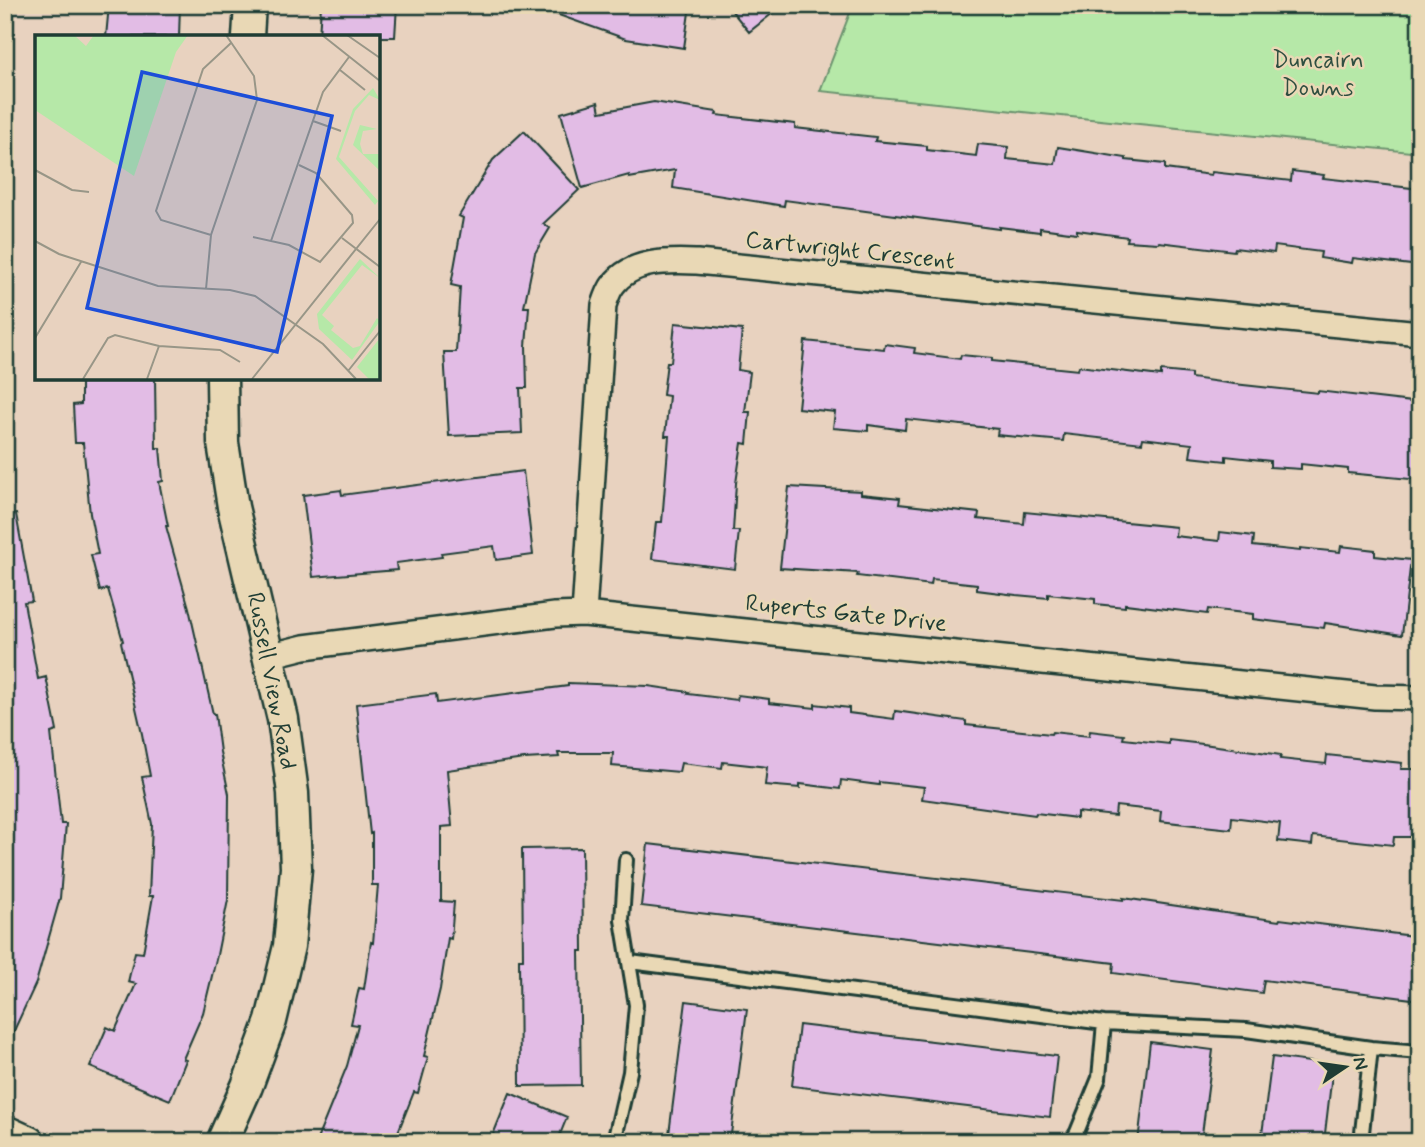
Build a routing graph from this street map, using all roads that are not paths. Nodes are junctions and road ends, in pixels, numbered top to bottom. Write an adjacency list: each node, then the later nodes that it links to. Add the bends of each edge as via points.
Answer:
1 (250, 5): 2 (street)
2 (248, 35)
3 (1420, 333): 5 (street, Cartwright Crescent, via 697,262 650,263 627,271 612,285 604,305)
4 (222, 380): 6 (street, Russell View Road, via 223,443 233,507)
5 (584, 614): 6 (street, Ruperts Gate Drive, via 304,647); 7 (street, Ruperts Gate Drive)
6 (268, 656): 15 (street, Russell View Road, via 293,793 296,868 289,946 271,1021)
7 (1420, 698)
8 (626, 860): 9 (lane, via 622,920)
9 (630, 962): 10 (lane); 16 (lane, via 636,1005 630,1072)
10 (1104, 1023): 11 (lane, via 1246,1030); 17 (lane, via 1099,1078)
11 (1371, 1048): 12 (lane); 18 (lane)
12 (1420, 1052)
13 (5, 1131): 14 (street)
14 (29, 1142)
15 (222, 1142)
16 (614, 1142)
17 (1071, 1142)
18 (1361, 1142)

